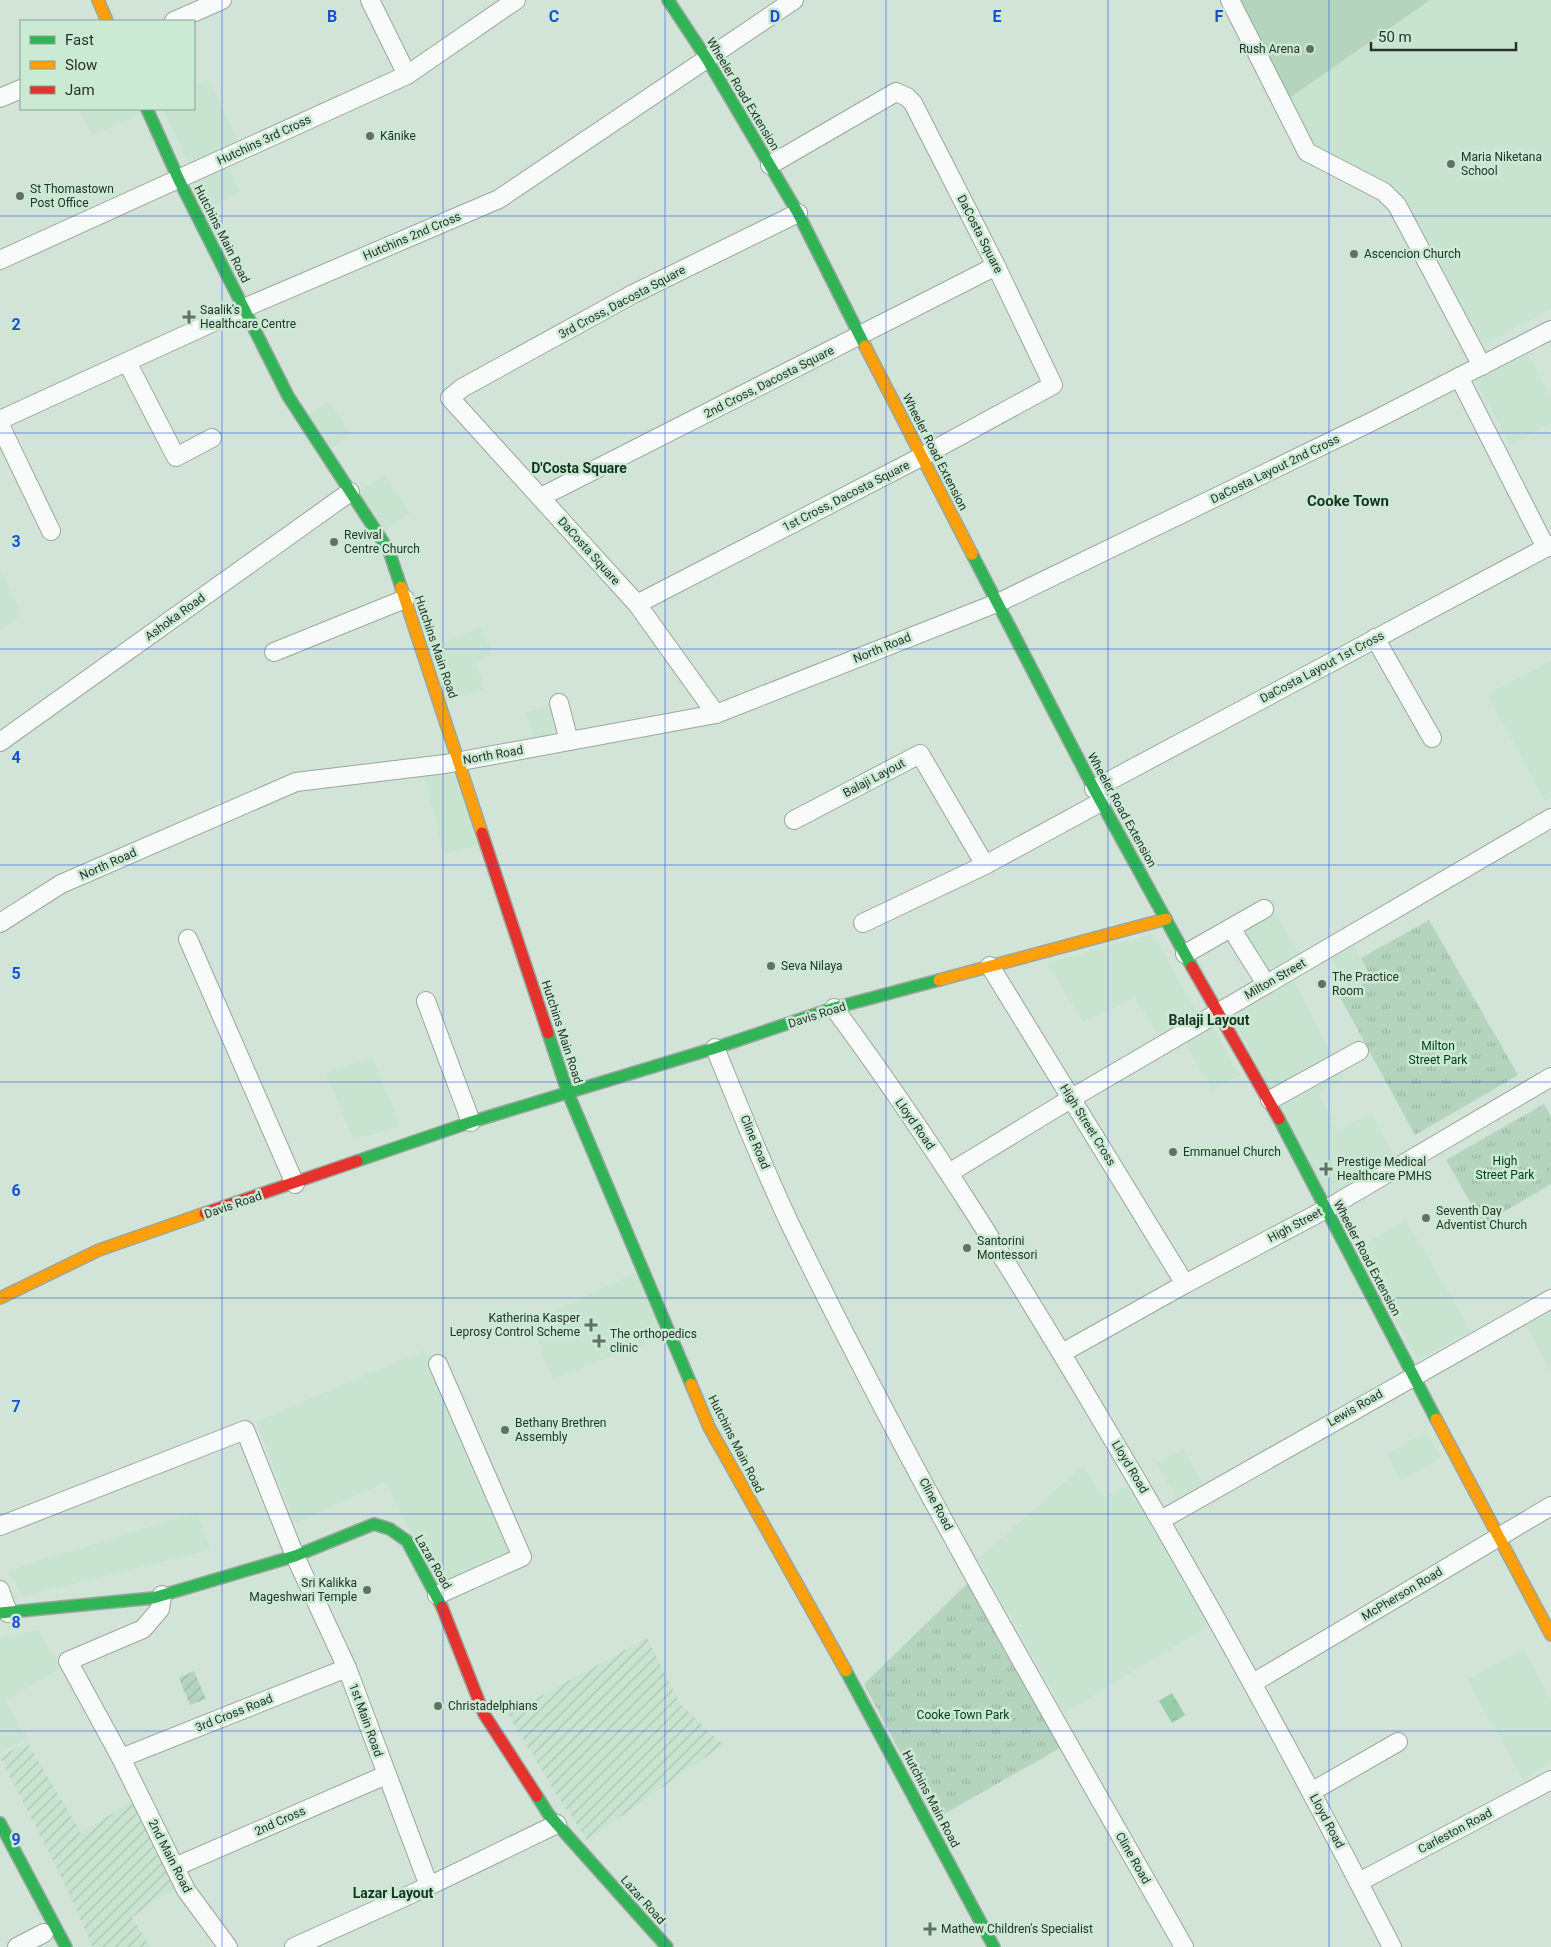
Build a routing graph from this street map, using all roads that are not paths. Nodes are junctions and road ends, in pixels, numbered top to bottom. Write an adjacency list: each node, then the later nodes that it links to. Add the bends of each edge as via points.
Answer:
1 (98, 0): 8 (street)
2 (222, 0): 9 (street)
3 (370, 0): 11 (street)
4 (516, 0): 11 (street, Hutchins 3rd Cross)
5 (668, 0): 10 (street, Wheeler Road Extension)
6 (794, 0): 10 (street, Hutchins 2nd Cross)
7 (1230, 0): 24 (street, via 1307,152 1384,192 1397,205)
8 (107, 20)
9 (176, 20)
10 (706, 59): 15 (street, Wheeler Road Extension); 20 (street, Hutchins 2nd Cross, via 499,199)
11 (407, 74): 16 (street, Hutchins 3rd Cross)
12 (20, 89): 13 (street)
13 (0, 98)
14 (147, 110): 16 (street, Hutchins Main Road)
15 (770, 165): 17 (street, Wheeler Road Extension); 19 (street, DaCosta Square, via 896,92 913,103)
16 (179, 180): 18 (street, Hutchins 3rd Cross); 20 (street, Hutchins Main Road)
17 (798, 213): 22 (street, Wheeler Road Extension); 27 (street, 3rd Cross, Dacosta Square, via 633,294 462,388)
18 (0, 260)
19 (996, 266): 22 (street, 2nd Cross, Dacosta Square); 26 (street, DaCosta Square)
20 (244, 308): 23 (street, Hutchins 2nd Cross); 32 (street, Hutchins Main Road, via 288,396)
21 (1551, 330): 24 (street, DaCosta Layout 2nd Cross)
22 (862, 335): 31 (street, Wheeler Road Extension); 33 (street, 2nd Cross, Dacosta Square)
23 (127, 362): 28 (street, Hutchins 2nd Cross); 30 (street, via 176,457)
24 (1482, 366): 25 (street, DaCosta Layout 2nd Cross)
25 (1459, 378): 35 (street); 37 (street, DaCosta Layout 2nd Cross)
26 (1053, 385): 31 (street, 1st Cross, Dacosta Square)
27 (450, 398): 33 (street, DaCosta Square)
28 (0, 420)
29 (0, 425): 34 (street)
30 (212, 438)
31 (921, 458): 37 (street, Wheeler Road Extension); 38 (street, 1st Cross, Dacosta Square)
32 (350, 492): 36 (street, Hutchins Main Road, via 389,551); 45 (street, Ashoka Road)
33 (541, 497): 38 (street, DaCosta Square)
34 (51, 531)
35 (1548, 546): 39 (street, DaCosta Layout 1st Cross)
36 (405, 599): 40 (street); 46 (street, Hutchins Main Road)
37 (997, 603): 42 (street, North Road); 47 (street, Wheeler Road Extension)
38 (637, 604): 42 (street, DaCosta Square)
39 (1375, 638): 43 (street); 47 (street, DaCosta Layout 1st Cross)
40 (274, 652)
41 (559, 703): 44 (street)
42 (716, 714): 44 (street, North Road)
43 (1432, 738)
44 (569, 741): 46 (street, North Road)
45 (0, 742)
46 (460, 761): 53 (street, North Road, via 296,782 61,884); 66 (street, Hutchins Main Road)
47 (1097, 796): 50 (street); 52 (street, Wheeler Road Extension)
48 (1551, 818): 59 (street, Milton Street)
49 (794, 820): 50 (street, Balaji Layout, via 920,754)
50 (986, 865): 54 (street)
51 (1264, 909): 55 (street)
52 (1166, 919): 57 (street, Wheeler Road Extension); 58 (street, Davis Road)
53 (0, 923)
54 (863, 923)
55 (1232, 928): 57 (street); 59 (street)
56 (188, 938): 71 (street)
57 (1185, 954): 62 (street, Wheeler Road Extension)
58 (990, 966): 61 (street, Davis Road); 67 (street, High Street Cross)
59 (1266, 984): 62 (street, Milton Street)
60 (426, 1001): 69 (street)
61 (834, 1008): 63 (street, Davis Road); 70 (street, Lloyd Road)
62 (1217, 1014): 67 (street, Milton Street); 68 (street, Wheeler Road Extension)
63 (715, 1048): 66 (street, Davis Road); 108 (street, Cline Road, via 789,1220 878,1395 984,1595)
64 (1359, 1051): 68 (street)
65 (1551, 1078): 72 (street, High Street)
66 (568, 1093): 69 (street, Davis Road); 107 (street, Hutchins Main Road, via 709,1426 865,1705)
67 (1072, 1098): 70 (street, Milton Street); 73 (street, High Street Cross)
68 (1270, 1100): 72 (street, Wheeler Road Extension)
69 (471, 1122): 71 (street, Davis Road)
70 (950, 1173): 76 (street, Lloyd Road)
71 (295, 1184): 74 (street, Davis Road, via 99,1250)
72 (1325, 1209): 73 (street, High Street); 78 (street, Wheeler Road Extension)
73 (1185, 1284): 76 (street, High Street)
74 (0, 1298)
75 (1551, 1299): 78 (street, Lewis Road)
76 (1062, 1353): 80 (street, Lloyd Road)
77 (438, 1364): 86 (street, via 522,1557)
78 (1413, 1376): 80 (street, Lewis Road); 82 (street, Wheeler Road Extension)
79 (1551, 1506): 82 (street, McPherson Road)
80 (1161, 1520): 90 (street, Lloyd Road)
81 (0, 1526): 83 (street, 1st Main Road, via 245,1430)
82 (1498, 1536): 88 (street, Wheeler Road Extension); 90 (street, McPherson Road)
83 (295, 1556): 85 (street, Lazar Road); 86 (street, Lazar Road, via 374,1524 390,1529 408,1541); 89 (street, 1st Main Road)
84 (0, 1590): 87 (street)
85 (162, 1595): 87 (street, Lazar Road); 92 (street, 2nd Main Road, via 160,1609 143,1629 68,1661)
86 (437, 1595): 97 (street, Lazar Road, via 484,1714)
87 (4, 1613)
88 (1551, 1635)
89 (347, 1668): 92 (street, 3rd Cross Road); 93 (street, 1st Main Road)
90 (1253, 1683): 95 (street, Lloyd Road)
91 (1398, 1742): 95 (street)
92 (121, 1758): 98 (street, 2nd Main Road)
93 (386, 1774): 98 (street, 2nd Cross); 100 (street, 1st Main Road)
94 (1551, 1780): 99 (street, Carleston Road)
95 (1311, 1792): 99 (street, Lloyd Road)
96 (0, 1823): 103 (street)
97 (557, 1824): 100 (street); 106 (street, Lazar Road)
98 (175, 1867): 104 (street, 2nd Main Road, via 186,1890)
99 (1359, 1882): 109 (street, Lloyd Road)
100 (429, 1886): 105 (street)
101 (44, 1933): 102 (street)
102 (17, 1947)
103 (66, 1947)
104 (228, 1947)
105 (294, 1947)
106 (667, 1947)
107 (994, 1947)
108 (1184, 1947)
109 (1392, 1947)

